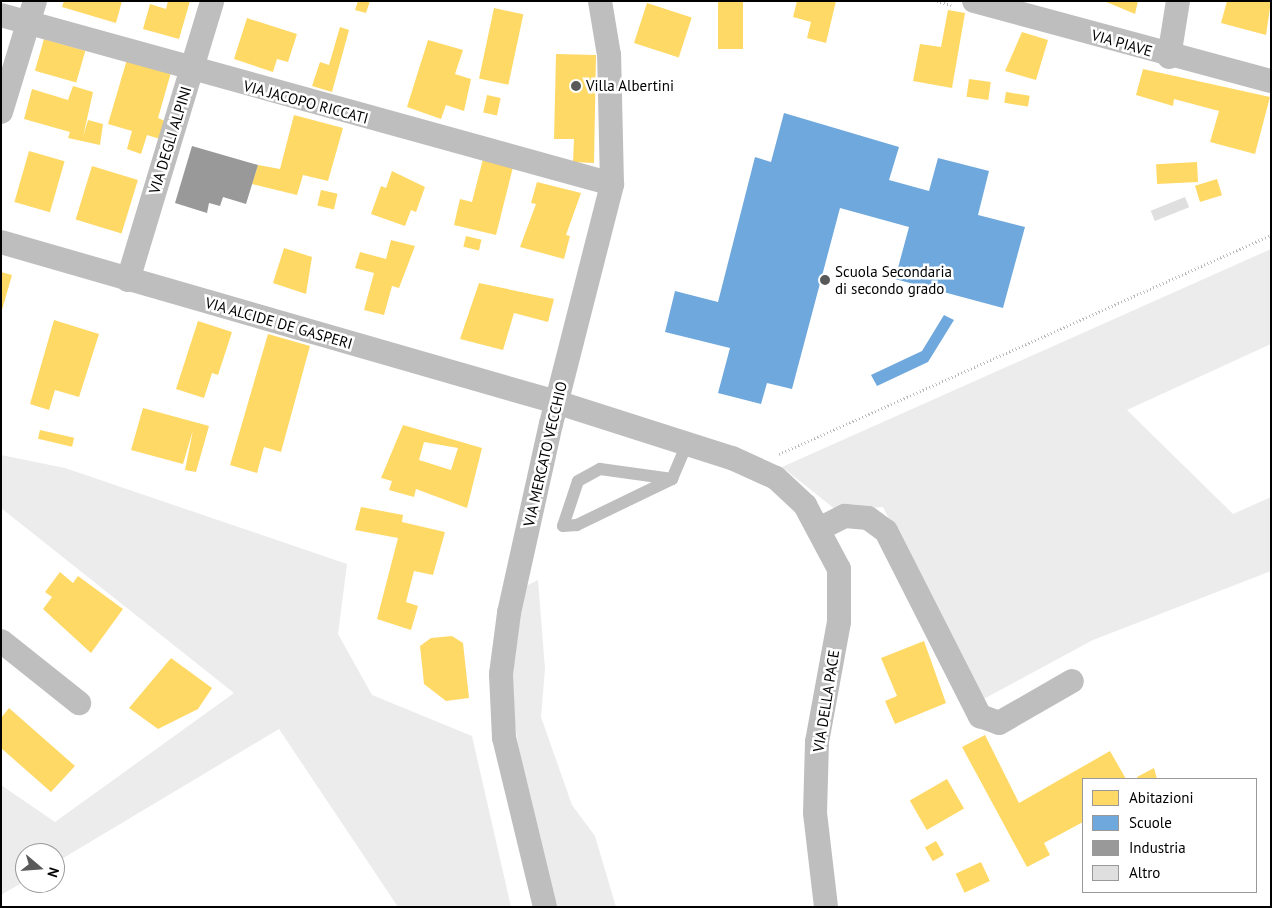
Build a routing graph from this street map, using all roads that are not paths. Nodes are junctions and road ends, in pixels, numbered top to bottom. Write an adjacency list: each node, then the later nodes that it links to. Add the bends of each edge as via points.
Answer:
1 (212, 1): 8 (street, VIA DEGLI ALPINI)
2 (600, 1): 11 (street, VIA MERCATO VECCHIO, via 610,55)
3 (974, 1): 7 (street, VIA PIAVE)
4 (1178, 1): 7 (street)
5 (32, 12): 6 (street, VIA JACOPO RICCATI); 8 (street, VIA JACOPO RICCATI); 10 (street)
6 (1, 15)
7 (1169, 57): 9 (street, VIA PIAVE)
8 (191, 71): 11 (street, VIA JACOPO RICCATI); 13 (street, VIA DEGLI ALPINI)
9 (1271, 81)
10 (1, 112)
11 (612, 184): 14 (street, VIA MERCATO VECCHIO)
12 (1, 242): 13 (street, VIA ALCIDE DE GASPERI)
13 (128, 280): 14 (street, VIA ALCIDE DE GASPERI)
14 (556, 402): 15 (street, VIA DELLA PACE); 21 (street, VIA MERCATO VECCHIO, via 509,613 501,674 504,738)
15 (687, 443): 16 (lane); 17 (street, VIA DELLA PACE, via 754,466 776,478 805,505)
16 (672, 478): 16 (lane, via 600,469 578,481 563,526 578,525)
17 (821, 528): 19 (street, via 845,516 868,518 886,531 980,716 999,723); 22 (street, VIA DELLA PACE, via 839,569 839,622 817,742 815,813)
18 (1, 641): 20 (street)
19 (1072, 681)
20 (79, 703)
21 (546, 907)
22 (826, 907)

